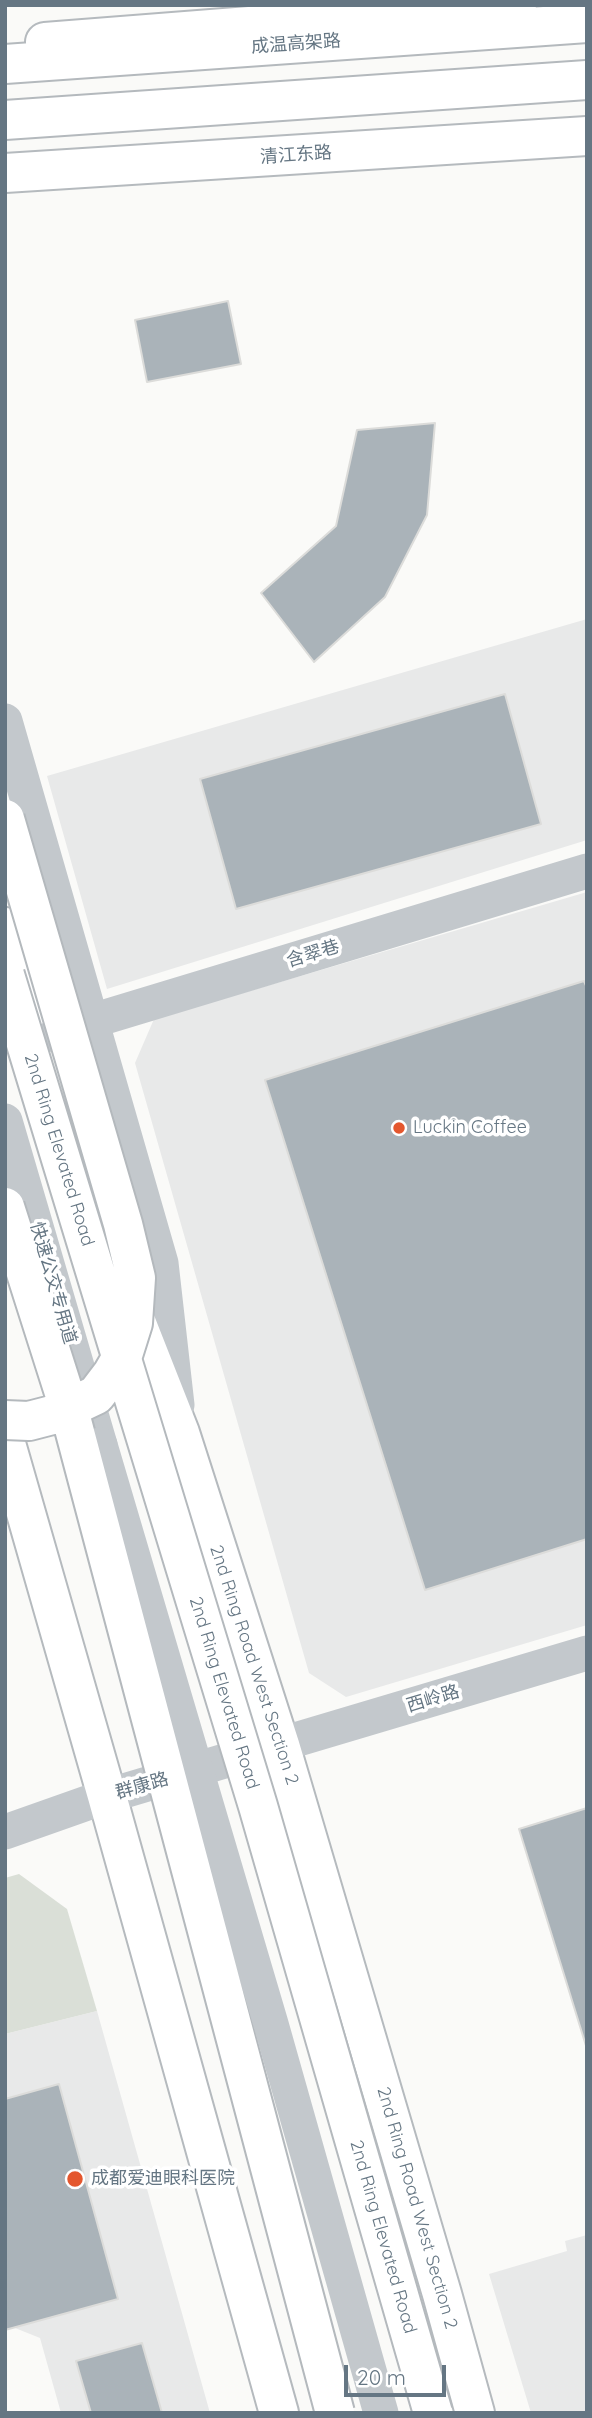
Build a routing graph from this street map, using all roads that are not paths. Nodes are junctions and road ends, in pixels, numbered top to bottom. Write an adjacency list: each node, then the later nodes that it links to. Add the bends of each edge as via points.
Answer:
1 (517, 5): 3 (main road)
2 (587, 23): 4 (main road, 成温高架路)
3 (5, 46)
4 (5, 64)
5 (587, 80): 6 (main road)
6 (5, 120)
7 (587, 136): 8 (main road, 清江东路)
8 (5, 173)
9 (5, 722): 14 (street)
10 (5, 820): 18 (main road, bridge, via 136,1278 133,1324 123,1355 96,1395 29,1421)
11 (587, 871): 14 (street, 含翠巷)
12 (5, 927): 15 (main road, 2nd Ring Road West Section 2)
13 (5, 975): 28 (main road, 2nd Ring Elevated Road, bridge, via 258,1806)
14 (92, 1021): 15 (street, 含翠巷); 19 (street, via 161,1263)
15 (38, 1037): 19 (main road, 2nd Ring Road West Section 2, via 85,1192)
16 (5, 1121): 27 (street, 快速公交专用道, bridge)
17 (5, 1207): 26 (main road, bridge, via 71,1416)
18 (5, 1420)
19 (180, 1433): 22 (main road, 2nd Ring Road West Section 2)
20 (5, 1440): 23 (main road)
21 (587, 1653): 22 (street, 西岭路)
22 (280, 1745): 23 (street, 群康路); 29 (main road, 2nd Ring Road West Section 2)
23 (107, 1796): 24 (street, 群康路); 25 (main road)
24 (5, 1832)
25 (279, 2413)
26 (334, 2413)
27 (381, 2413)
28 (433, 2413)
29 (475, 2413)

